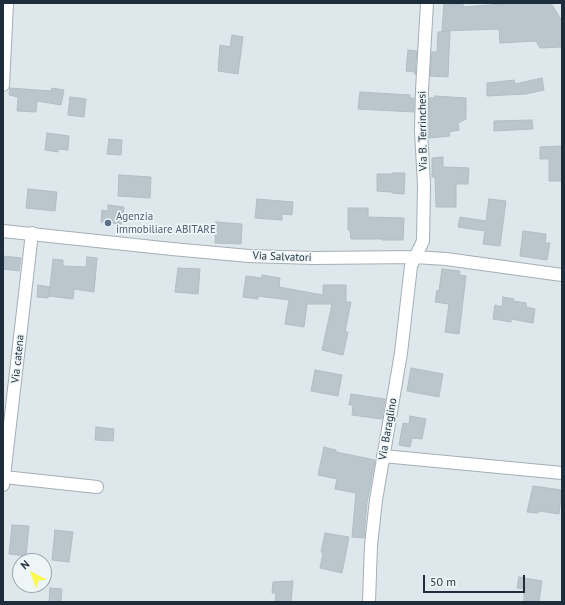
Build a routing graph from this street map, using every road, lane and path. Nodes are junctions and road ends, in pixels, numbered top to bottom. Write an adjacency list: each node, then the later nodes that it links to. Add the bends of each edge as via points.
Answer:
1 (7, 3): 3 (street)
2 (428, 3): 6 (street, Via B. Terrinchesi, via 421,125 423,241)
3 (3, 86)
4 (3, 231): 5 (street, Via Salvatori)
5 (32, 233): 6 (street, Via Salvatori, via 249,256); 10 (street, Via catena)
6 (415, 257): 7 (street, Via Salvatori); 8 (street, Via Baraglino, via 411,266 401,352)
7 (562, 275)
8 (383, 456): 9 (street); 12 (street, Via Baraglino, via 371,545)
9 (562, 473)
10 (4, 481): 11 (street)
11 (97, 487)
12 (369, 602)

